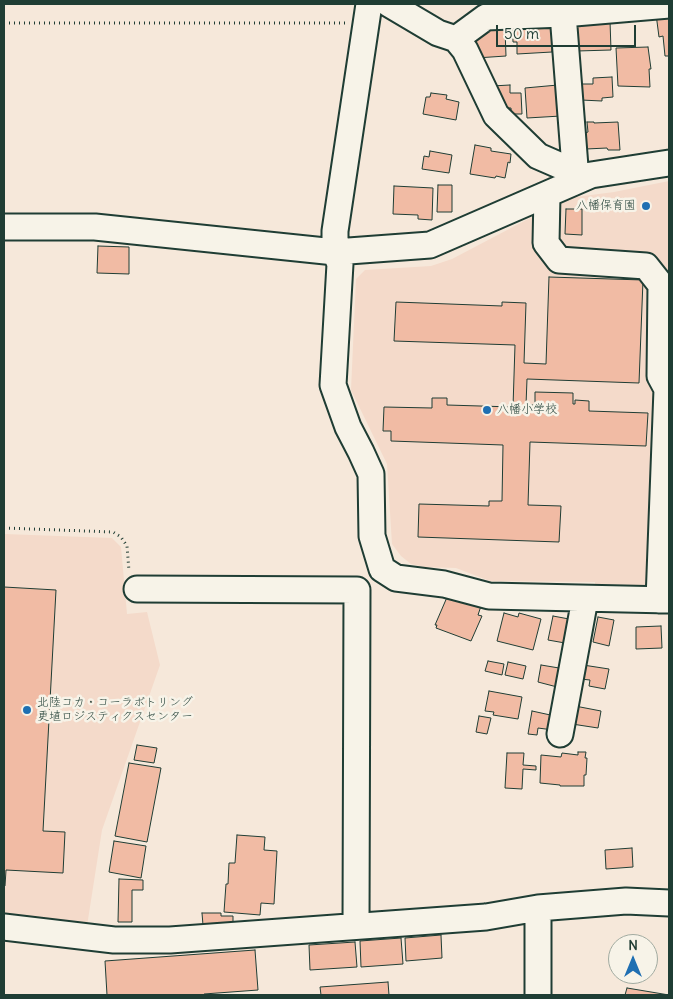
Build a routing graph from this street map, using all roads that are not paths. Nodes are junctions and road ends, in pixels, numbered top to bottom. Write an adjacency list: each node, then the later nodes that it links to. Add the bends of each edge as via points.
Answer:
1 (389, 4): 5 (street, via 438,33)
2 (669, 5): 4 (street)
3 (368, 14): 10 (street, via 335,231)
4 (563, 14): 5 (street, via 486,17); 7 (street)
5 (456, 39): 7 (street, via 465,50 496,115 538,156)
6 (669, 163): 7 (street, via 591,175)
7 (579, 173): 8 (street)
8 (547, 195): 10 (street, via 430,245); 15 (street, via 546,243 559,260 646,266 661,285 660,376 667,389)
9 (4, 227): 10 (street, via 95,227)
10 (335, 252): 11 (street, via 340,264 333,385 348,427 371,474 372,536)
11 (382, 569): 13 (street, via 371,574); 14 (street, via 396,578 444,584 490,596)
12 (137, 589): 13 (street)
13 (357, 590): 19 (street)
14 (585, 599): 15 (street); 16 (street)
15 (664, 600)
16 (560, 734)
17 (669, 903): 18 (street, via 626,901)
18 (538, 908): 19 (street, via 486,918); 21 (street)
19 (356, 926): 20 (street, via 170,940 114,940)
20 (4, 927)
21 (538, 995)

